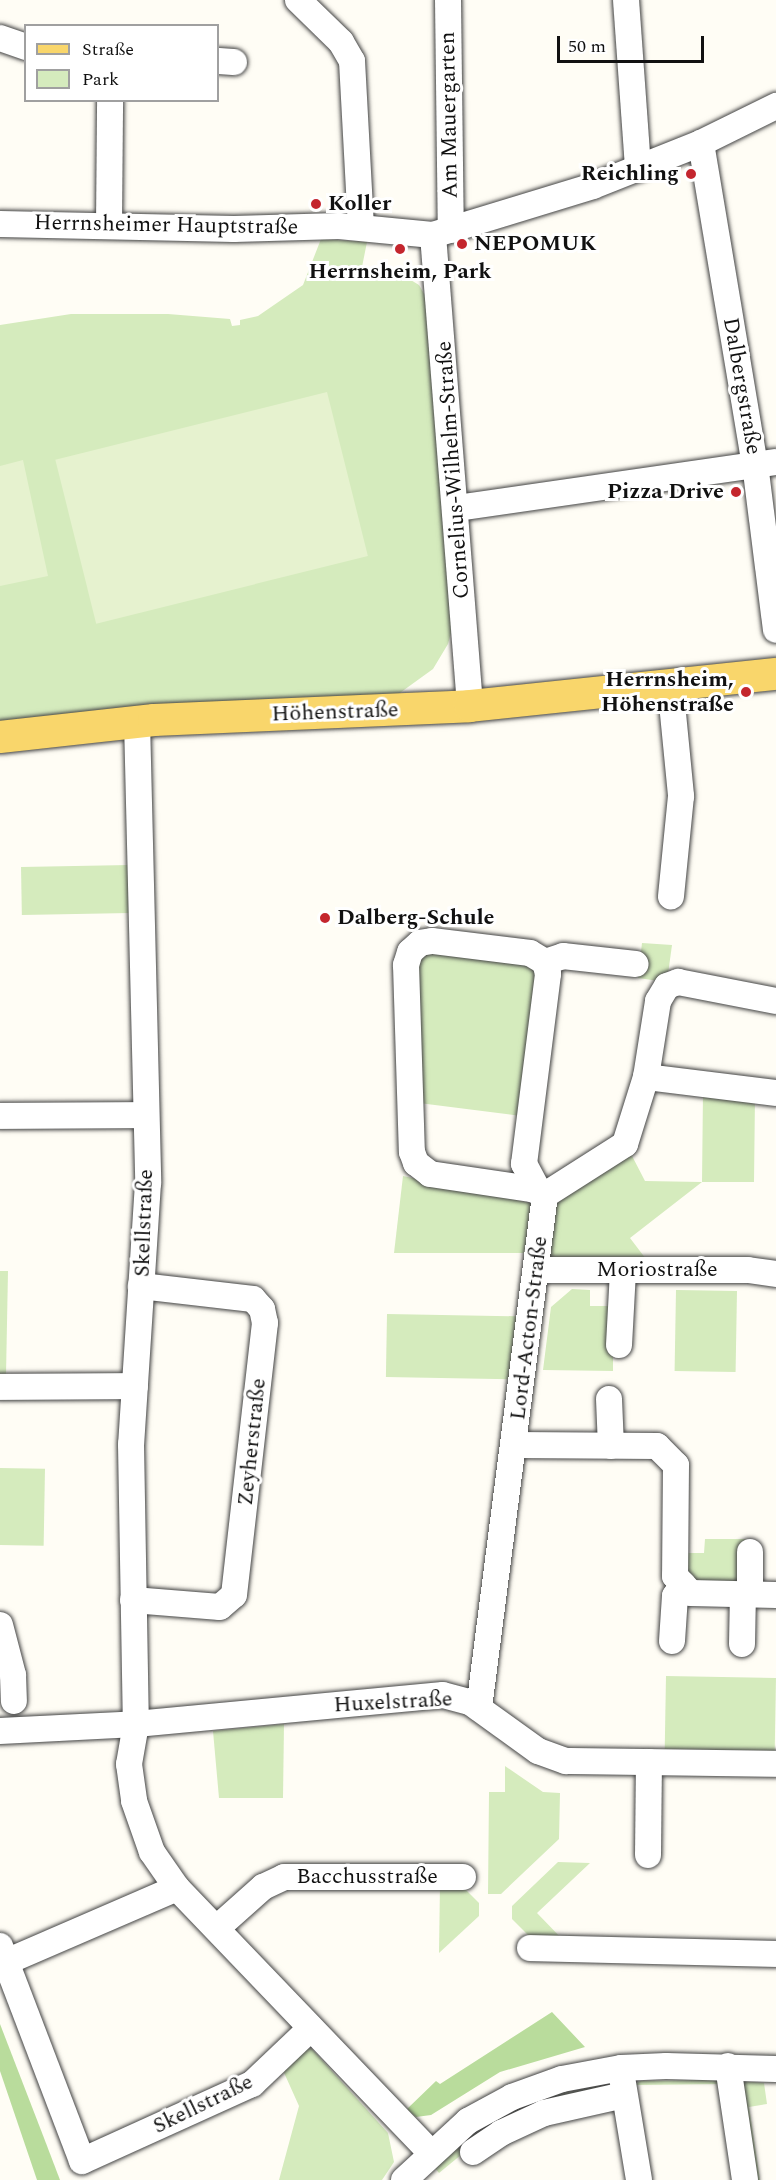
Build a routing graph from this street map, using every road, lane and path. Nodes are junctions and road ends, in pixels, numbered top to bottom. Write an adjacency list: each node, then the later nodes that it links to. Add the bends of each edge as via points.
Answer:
1 (298, 0): 12 (street, via 341,42 352,61)
2 (448, 0): 13 (street, Am Mauergarten)
3 (626, 0): 9 (street)
4 (0, 38): 5 (street)
5 (24, 46)
6 (110, 102): 11 (street)
7 (776, 106): 8 (street, Herrnsheimer Hauptstraße)
8 (701, 143): 9 (street, Herrnsheimer Hauptstraße); 14 (street, Dalbergstraße)
9 (638, 169): 13 (street, Herrnsheimer Hauptstraße, via 550,201)
10 (0, 224): 11 (street, Herrnsheimer Hauptstraße)
11 (109, 225): 12 (street, Herrnsheimer Hauptstraße)
12 (361, 227): 13 (street, Herrnsheimer Hauptstraße)
13 (442, 232): 15 (street, Cornelius-Wilhelm-Straße)
14 (766, 463): 15 (street); 16 (street, Dalbergstraße)
15 (457, 508): 19 (street, Cornelius-Wilhelm-Straße)
16 (776, 630)
17 (776, 674): 18 (main road, Höhenstraße)
18 (670, 682): 19 (main road, Höhenstraße); 22 (street, via 681,796)
19 (470, 706): 20 (main road, Höhenstraße)
20 (137, 722): 21 (main road, Höhenstraße); 28 (street, Skellstraße)
21 (0, 737)
22 (671, 897)
23 (545, 962): 24 (street, via 563,956); 30 (street, via 548,974 524,1164); 30 (street, via 530,953 432,941 415,947 406,965 412,1152 417,1164 430,1174)
24 (636, 964)
25 (776, 1001): 26 (street, via 678,982 667,986 660,994)
26 (646, 1077): 27 (street); 30 (street, via 625,1144)
27 (776, 1093)
28 (145, 1115): 29 (street); 34 (street, Skellstraße, via 148,1183)
29 (0, 1116)
30 (541, 1193): 31 (street, Lord-Acton-Straße)
31 (538, 1270): 32 (street, Moriostraße); 39 (street, Lord-Acton-Straße)
32 (622, 1270): 33 (street, Moriostraße, via 748,1270); 35 (street)
33 (776, 1274)
34 (141, 1286): 36 (street, Skellstraße); 45 (street, Zeyherstraße, via 246,1296 259,1303 265,1323 234,1595 220,1607)
35 (620, 1345)
36 (135, 1386): 37 (street); 45 (street, Skellstraße, via 131,1444)
37 (0, 1387)
38 (609, 1399): 40 (street)
39 (514, 1445): 40 (street); 50 (street, Lord-Acton-Straße)
40 (611, 1446): 42 (street, via 657,1446 676,1465 675,1576)
41 (750, 1552): 43 (street)
42 (683, 1584): 43 (street, via 691,1593); 47 (street, via 675,1596)
43 (746, 1594): 44 (street); 48 (street)
44 (776, 1595)
45 (133, 1600): 51 (street, Skellstraße)
46 (0, 1625): 49 (street, via 13,1675)
47 (672, 1641)
48 (742, 1644)
49 (14, 1701)
50 (479, 1708): 51 (street, Huxelstraße, via 457,1696 443,1695); 53 (street, Huxelstraße, via 550,1757)
51 (136, 1724): 52 (street); 57 (street, Skellstraße, via 129,1764 138,1818 152,1852)
52 (0, 1731)
53 (649, 1762): 54 (street, Huxelstraße); 55 (street)
54 (776, 1764)
55 (648, 1855)
56 (463, 1877): 58 (street, Bacchusstraße, via 284,1877 272,1880)
57 (177, 1888): 58 (street, Skellstraße); 61 (street, Skellstraße)
58 (217, 1928): 62 (street, Skellstraße)
59 (530, 1948): 60 (street)
60 (776, 1953)
61 (3, 1954): 69 (street, Skellstraße)
62 (311, 2028): 67 (street, Skellstraße); 69 (street, Skellstraße, via 252,2084)
63 (728, 2066): 64 (street); 65 (street); 72 (street)
64 (621, 2068): 66 (street); 67 (street, via 562,2079 512,2097 468,2121)
65 (776, 2069)
66 (624, 2095): 68 (street, via 544,2113 501,2133); 71 (street)
67 (430, 2152): 70 (street)
68 (473, 2152)
69 (86, 2170)
70 (404, 2180)
71 (639, 2180)
72 (746, 2180)

